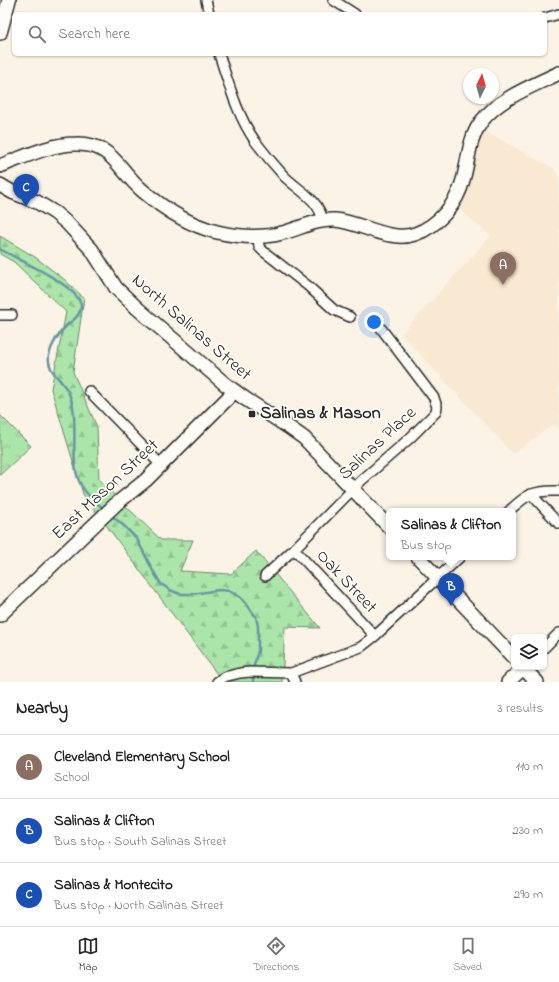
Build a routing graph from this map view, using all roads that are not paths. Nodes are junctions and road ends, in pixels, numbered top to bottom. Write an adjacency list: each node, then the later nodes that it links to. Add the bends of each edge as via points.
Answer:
1 (9, 0): 8 (street)
2 (206, 0): 4 (street)
3 (333, 0): 5 (street)
4 (209, 12)
5 (352, 12)
6 (559, 14): 7 (street)
7 (547, 17)
8 (0, 33)
9 (220, 56): 14 (street, via 238,112 249,131 278,169 316,203)
10 (559, 73): 14 (street, via 509,98 482,121 470,144 464,180 457,198 446,213 425,230 412,236 397,237 350,222)
11 (0, 166): 15 (street, via 66,145 96,146 109,154 132,182 176,215 215,232)
12 (0, 185): 13 (street, North Salinas Street)
13 (6, 192): 21 (street, North Salinas Street, via 37,202 68,224 92,250 116,288)
14 (323, 221): 15 (street)
15 (258, 237): 18 (street, via 259,247 263,251 334,310)
16 (0, 315): 17 (street)
17 (12, 315)
18 (350, 317)
19 (377, 323): 23 (street, Salinas Place, via 434,398 437,407 433,416)
20 (89, 391): 22 (street)
21 (235, 391): 22 (street, East Mason Street); 23 (street, North Salinas Street, via 304,438)
22 (161, 465): 34 (street, East Mason Street, via 116,504)
23 (353, 489): 27 (street, North Salinas Street); 29 (street, Salinas Place)
24 (559, 491): 25 (street)
25 (532, 494): 26 (street); 28 (street)
26 (512, 508)
27 (386, 524)
28 (559, 524)
29 (294, 549): 32 (street, Salinas Place); 36 (street, Oak Street)
30 (421, 560): 33 (street)
31 (457, 560): 33 (street)
32 (265, 576)
33 (437, 578): 36 (street); 38 (street)
34 (0, 615)
35 (559, 634): 37 (street)
36 (375, 636): 41 (street, via 361,647)
37 (547, 645)
38 (511, 655)
39 (520, 670): 44 (street)
40 (526, 670): 45 (street)
41 (291, 673): 42 (street, via 240,673); 43 (street)
42 (217, 682)
43 (295, 682)
44 (508, 682)
45 (537, 682)

